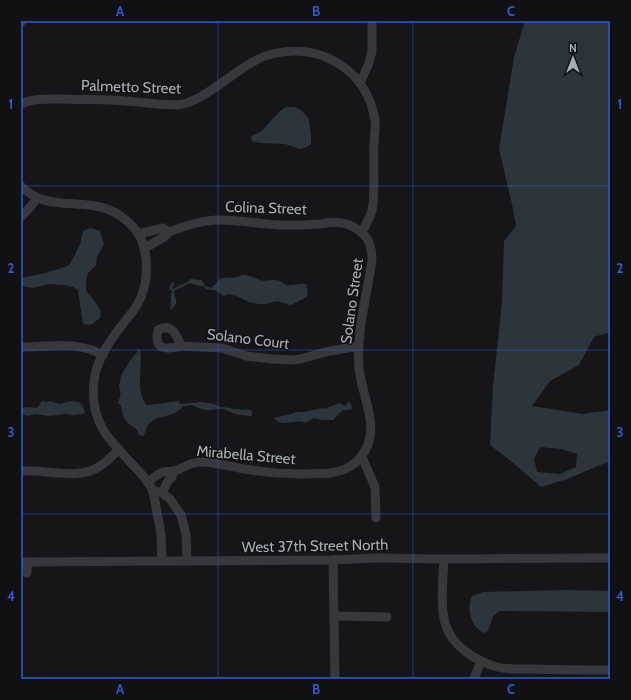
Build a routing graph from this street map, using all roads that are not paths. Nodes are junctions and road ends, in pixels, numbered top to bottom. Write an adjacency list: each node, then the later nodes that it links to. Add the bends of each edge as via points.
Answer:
1 (372, 21): 2 (street, via 372,51)
2 (360, 83): 3 (street, Palmetto Street, via 350,72 331,59 309,52 284,51 260,58 202,96 184,104 50,99); 8 (street, via 375,122 373,200 371,213)
3 (21, 104)
4 (21, 186): 5 (street)
5 (37, 198): 6 (street); 9 (street, via 96,206 115,212)
6 (21, 217)
7 (169, 232): 8 (street, Colina Street, via 191,224 216,220 279,226 337,222 350,225); 9 (street, Colina Street, via 163,228); 10 (street, Colina Street)
8 (362, 233): 12 (street, Solano Street, via 370,244 372,260)
9 (138, 234): 10 (street)
10 (145, 248): 14 (street, via 147,264 141,297)
11 (180, 346): 12 (street, Solano Court, via 222,348 246,356 292,360)
12 (359, 346): 16 (street, Solano Street, via 360,369 371,427 368,446)
13 (21, 347): 14 (street, via 79,346)
14 (103, 355): 15 (street, via 94,382 94,402 98,422)
15 (118, 450): 17 (street, via 99,467 84,473); 19 (street)
16 (362, 457): 18 (street, Mirabella Street, via 353,464 331,473 269,473 202,462 187,464); 22 (street, via 375,488)
17 (21, 471)
18 (173, 471): 19 (street, Mirabella Street, via 163,472); 21 (street)
19 (147, 482): 20 (street)
20 (153, 491): 21 (street); 26 (street, via 160,529)
21 (162, 493): 27 (street, via 181,515 186,534)
22 (376, 518)
23 (610, 558): 24 (street, West 37th Street North)
24 (444, 559): 25 (street, West 37th Street North); 32 (street, via 443,609 446,625 457,644)
25 (333, 560): 27 (street, West 37th Street North); 30 (street)
26 (162, 561): 27 (street, West 37th Street North); 28 (street, West 37th Street North)
27 (187, 561)
28 (24, 562): 29 (street)
29 (27, 573)
30 (334, 616): 31 (street); 35 (street)
31 (387, 617)
32 (482, 661): 34 (street, via 498,667); 36 (street)
33 (610, 670): 34 (street)
34 (589, 674)
35 (335, 679)
36 (474, 679)

